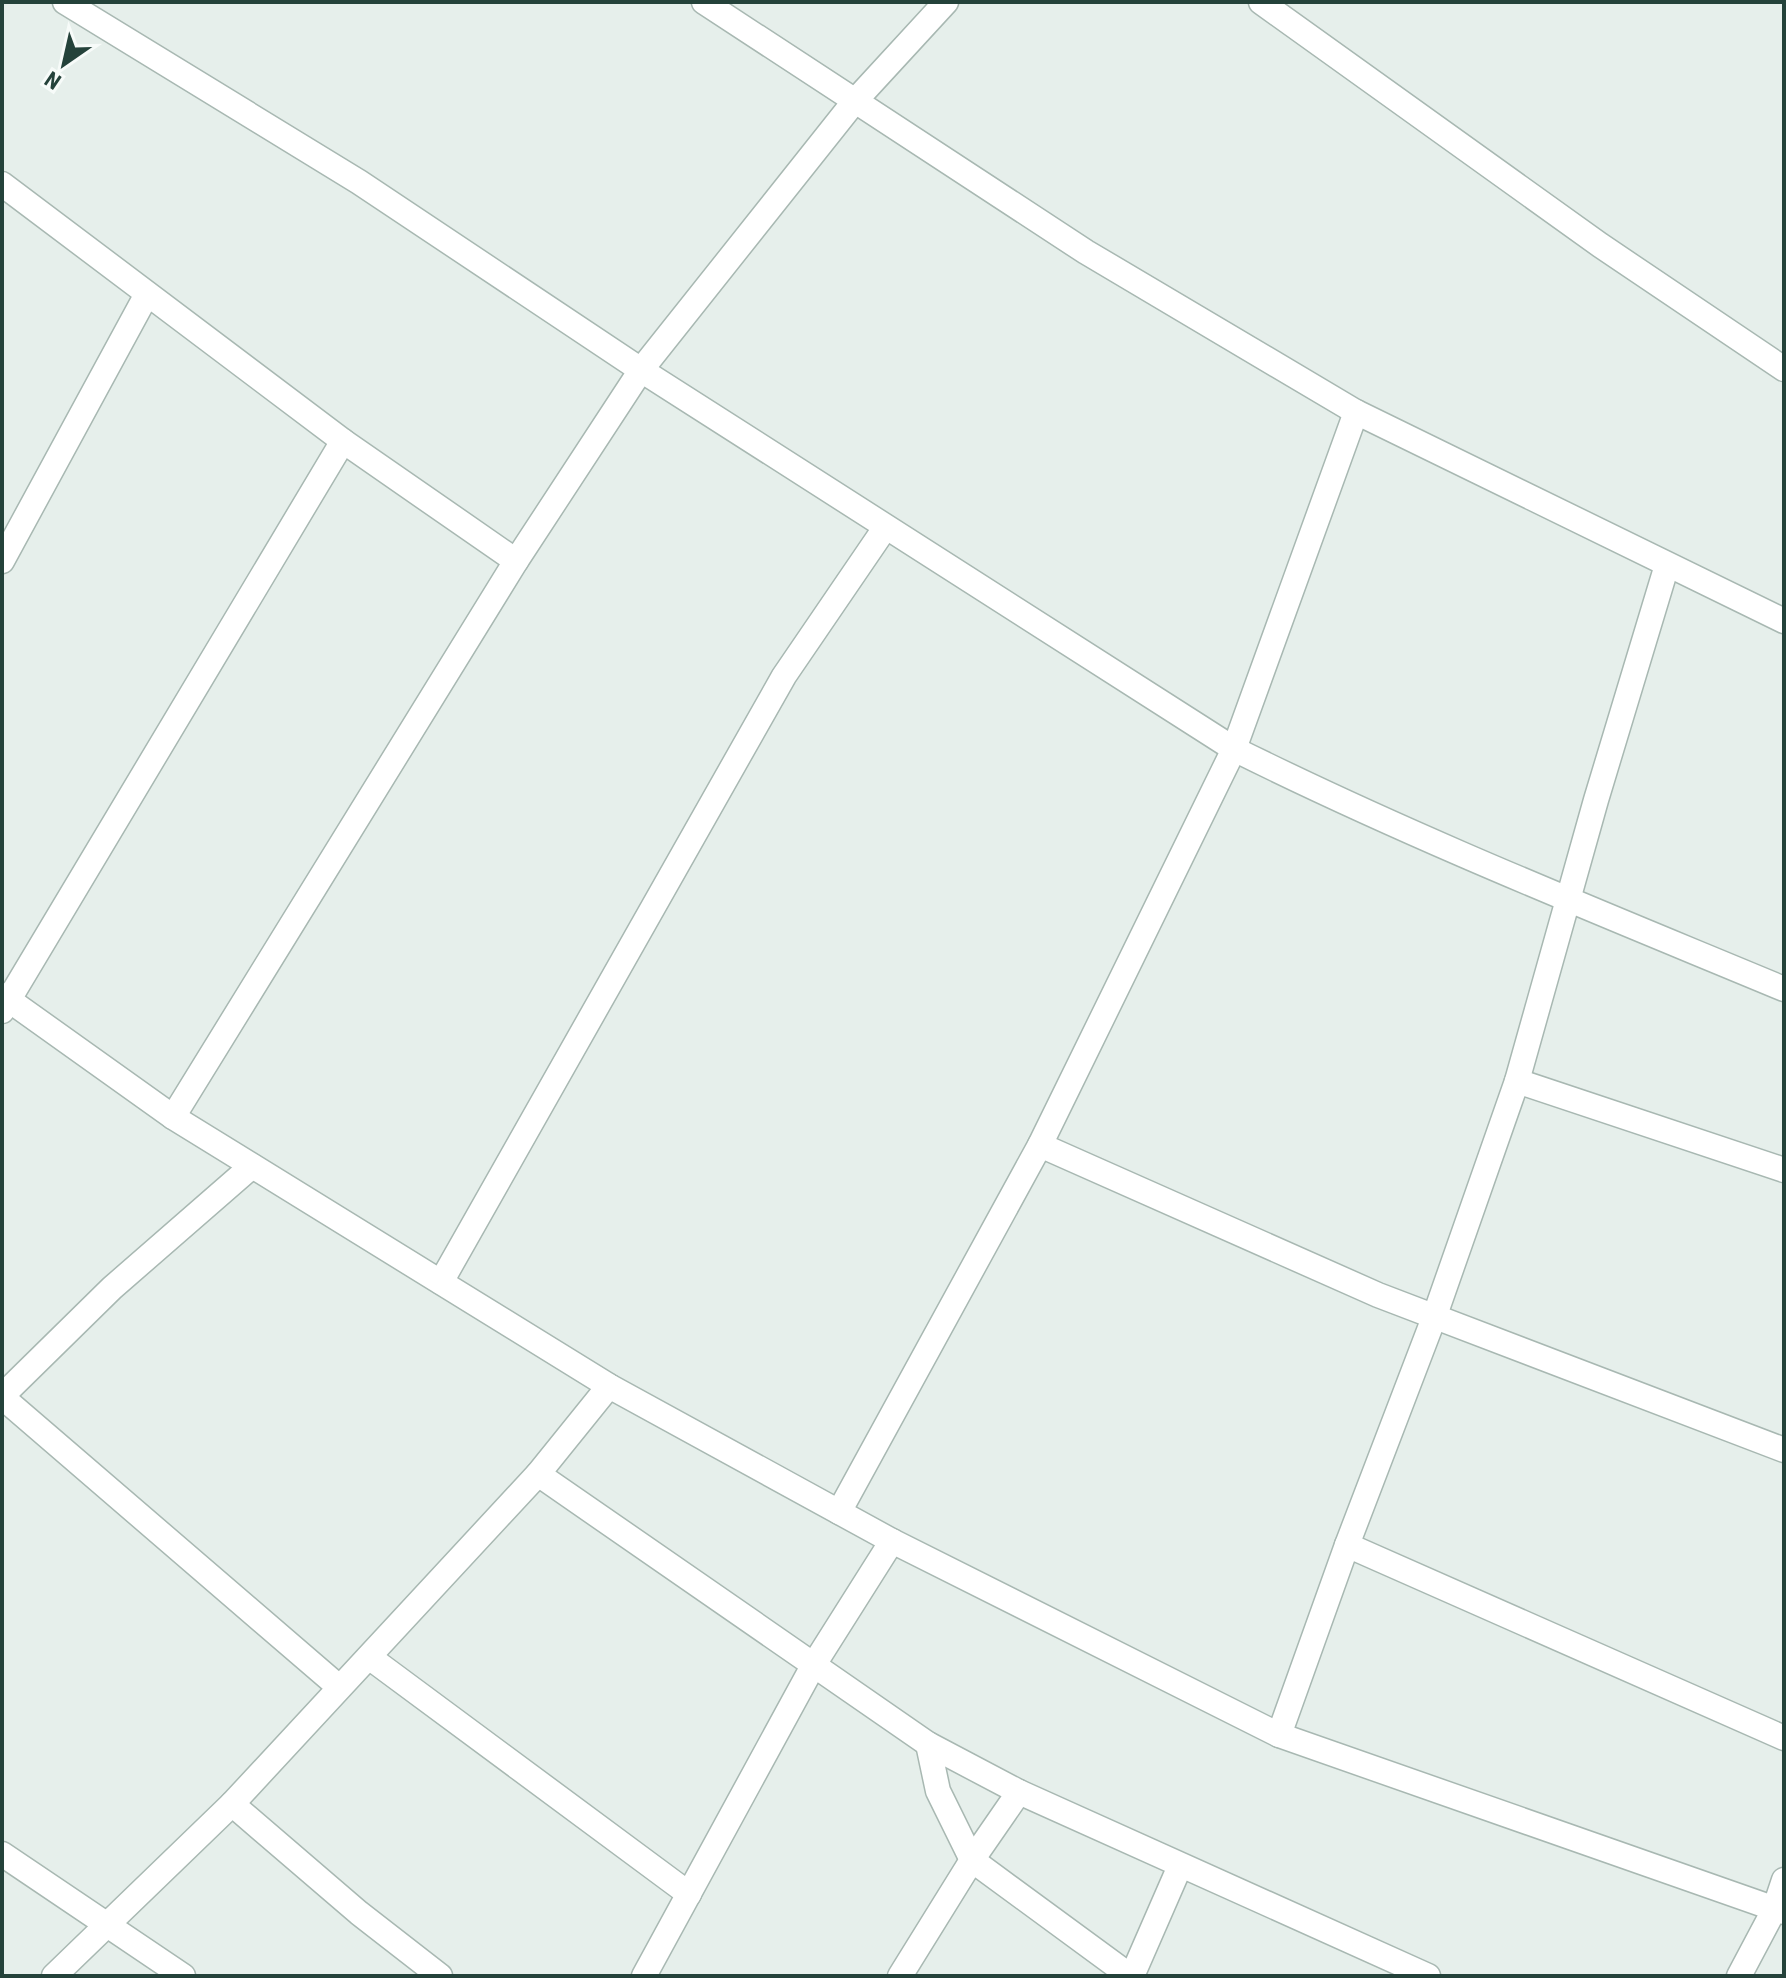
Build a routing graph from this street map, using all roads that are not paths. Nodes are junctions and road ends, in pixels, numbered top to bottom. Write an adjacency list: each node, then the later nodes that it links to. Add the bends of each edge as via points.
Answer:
1 (65, 2): 9 (street, via 359,182)
2 (704, 2): 5 (street)
3 (946, 2): 5 (street)
4 (1261, 2): 8 (street, via 1600,245)
5 (854, 102): 9 (street); 10 (street, via 1086,252)
6 (2, 184): 7 (street)
7 (147, 294): 11 (street); 13 (street)
8 (1784, 369)
9 (641, 370): 12 (street); 14 (street)
10 (1356, 412): 15 (street); 17 (street)
11 (343, 441): 14 (street); 20 (street)
12 (885, 528): 17 (street); 26 (street, via 784,676)
13 (2, 561)
14 (516, 561): 22 (street)
15 (1667, 565): 16 (street); 18 (street)
16 (1784, 621)
17 (1234, 749): 18 (street); 23 (street)
18 (1568, 899): 19 (street); 21 (street)
19 (1784, 989)
20 (5, 1002): 22 (street)
21 (1517, 1081): 25 (street); 27 (street)
22 (173, 1117): 24 (street)
23 (1040, 1145): 27 (street, via 1378,1295); 32 (street)
24 (252, 1166): 26 (street); 29 (street, via 122,1278)
25 (1784, 1170)
26 (441, 1282): 28 (street)
27 (1435, 1315): 30 (street); 34 (street)
28 (609, 1386): 31 (street); 32 (street)
29 (2, 1397): 37 (street)
30 (1784, 1450)
31 (538, 1474): 35 (street); 36 (street)
32 (839, 1512): 33 (street)
33 (892, 1541): 36 (street); 38 (street)
34 (1347, 1545): 38 (street); 39 (street)
35 (369, 1657): 37 (street); 47 (street)
36 (813, 1666): 40 (street); 47 (street)
37 (339, 1687): 42 (street)
38 (1279, 1735): 48 (street)
39 (1784, 1738)
40 (928, 1744): 41 (street); 44 (street, via 938,1791)
41 (1019, 1792): 44 (street); 45 (street)
42 (232, 1804): 49 (street); 52 (street)
43 (2, 1854): 49 (street)
44 (972, 1860): 54 (street); 55 (street)
45 (1180, 1866): 55 (street); 56 (street)
46 (1784, 1880): 48 (street)
47 (689, 1894): 53 (street)
48 (1779, 1911): 57 (street)
49 (107, 1926): 50 (street); 51 (street)
50 (54, 1976)
51 (183, 1976)
52 (440, 1976)
53 (644, 1976)
54 (900, 1976)
55 (1131, 1976)
56 (1428, 1976)
57 (1739, 1976)

